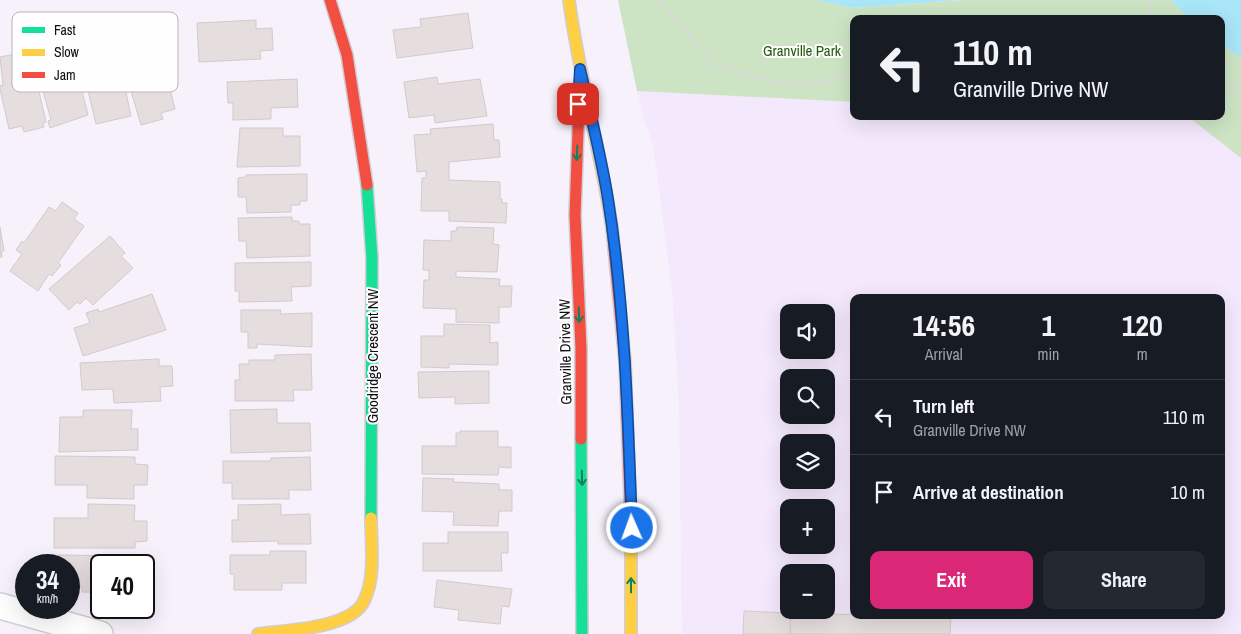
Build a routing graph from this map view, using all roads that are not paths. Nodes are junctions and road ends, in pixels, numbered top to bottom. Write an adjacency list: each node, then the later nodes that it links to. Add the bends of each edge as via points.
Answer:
1 (330, 0): 6 (street, Goodridge Crescent NW, via 348,64 368,189 372,258 371,572 366,597 350,616)
2 (569, 0): 3 (street, Granville Drive NW)
3 (580, 69): 7 (street, Granville Drive NW, one-way to 7, via 575,215 580,348); 8 (street, Granville Drive NW, one-way to 3, via 629,453 617,277 605,183)
4 (0, 606): 5 (street)
5 (100, 634)
6 (258, 634)
7 (582, 634)
8 (631, 634)

